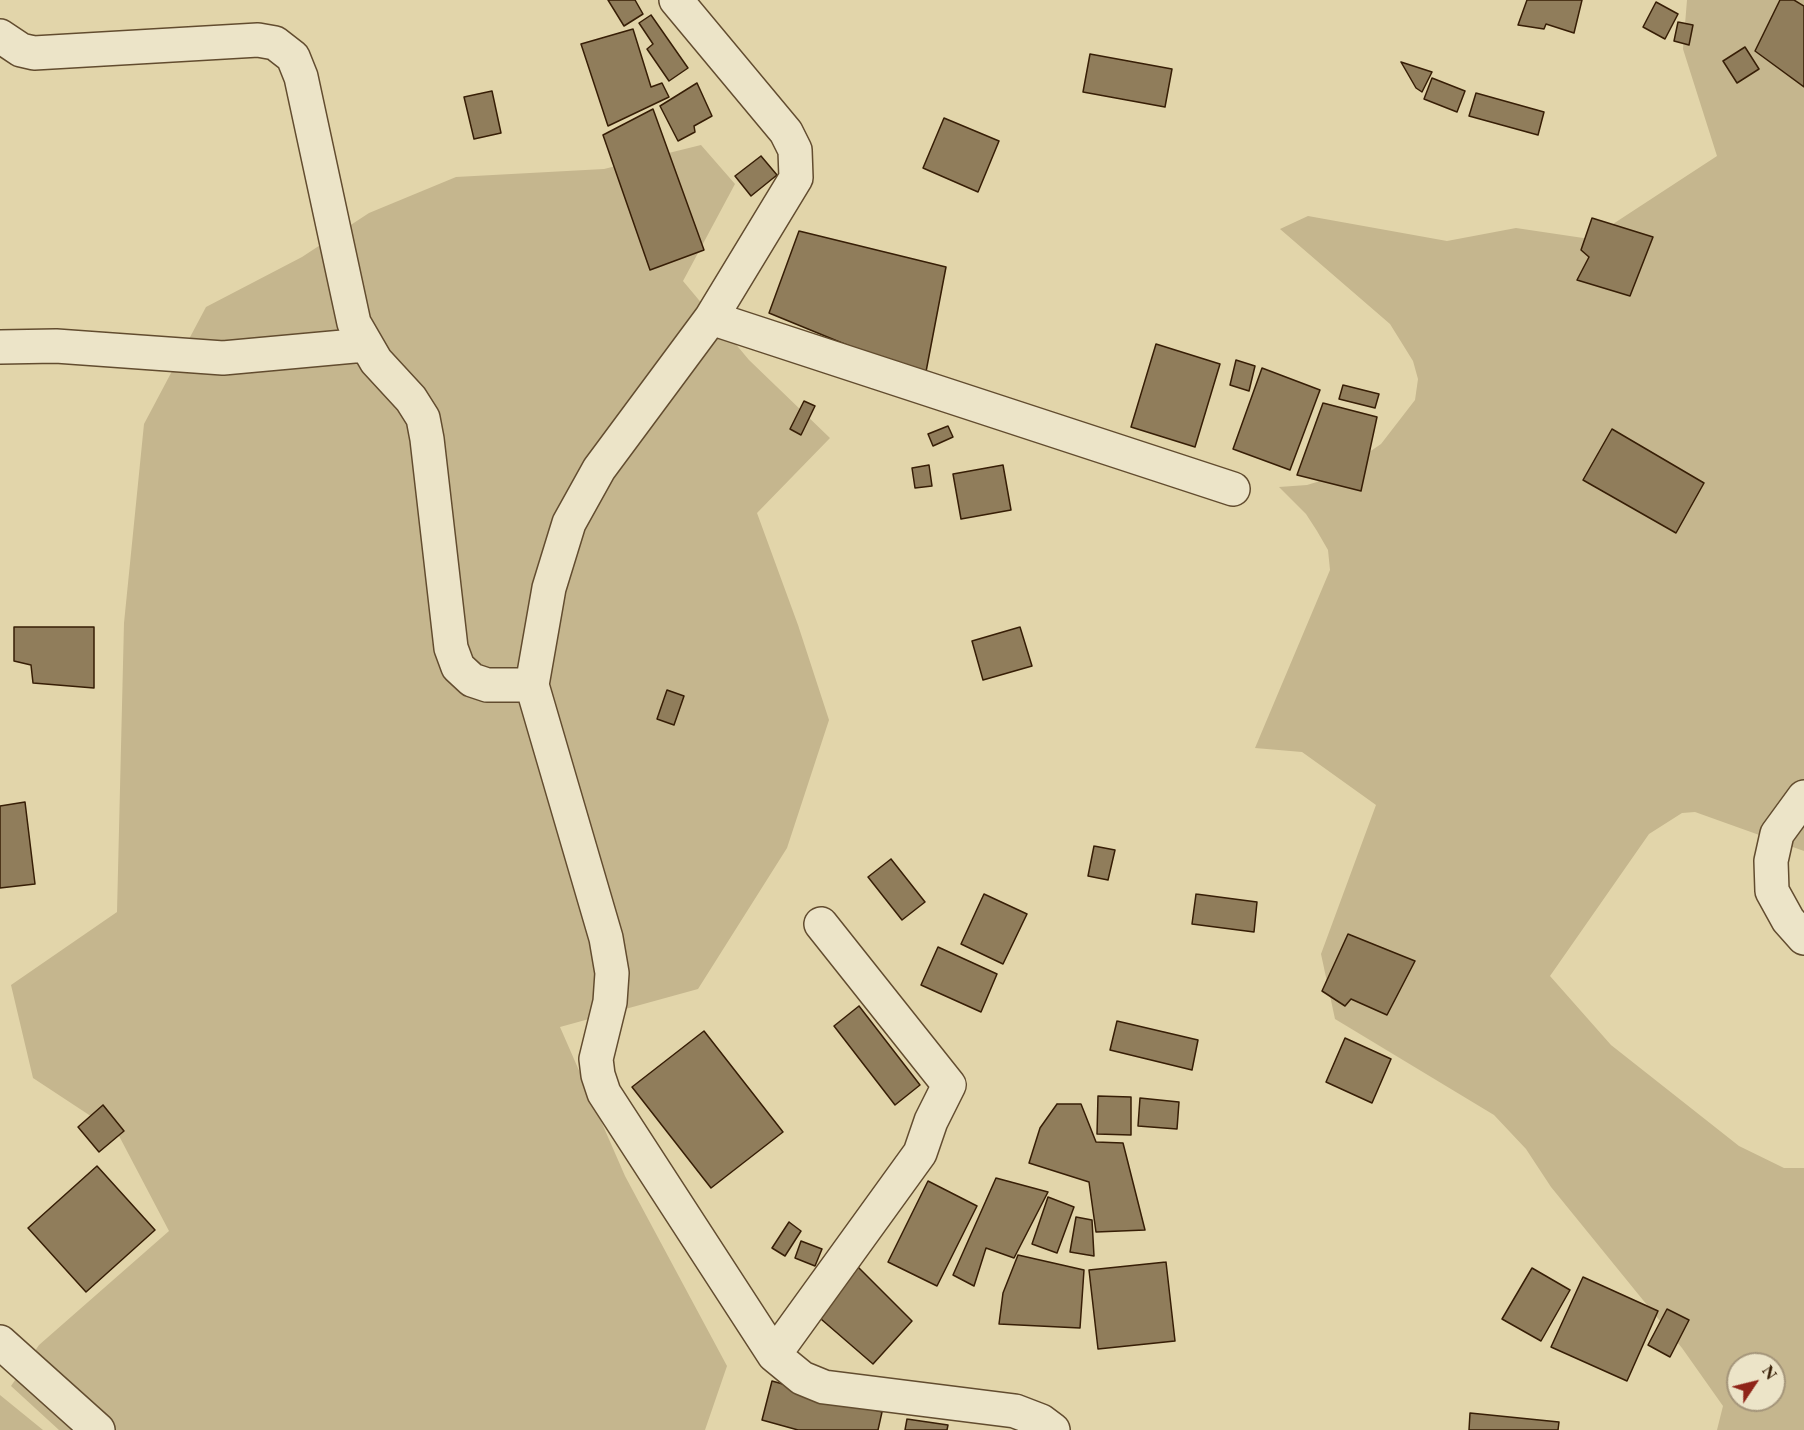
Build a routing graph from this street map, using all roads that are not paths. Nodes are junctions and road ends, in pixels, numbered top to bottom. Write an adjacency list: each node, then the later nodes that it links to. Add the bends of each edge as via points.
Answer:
1 (676, 0): 3 (street, via 786,132 797,164 796,178)
2 (0, 36): 4 (street, via 21,50 34,53 258,40 275,43 293,57 301,77 354,323)
3 (711, 318): 6 (street); 7 (street, via 599,469 569,523 554,568)
4 (365, 345): 5 (street, via 224,358 56,346); 7 (street, via 423,418 451,648 459,667 472,680 487,685)
5 (0, 347)
6 (1233, 489)
7 (532, 685): 12 (street, via 606,938 612,973 610,1002 596,1059 604,1093)
8 (1804, 797): 10 (street, via 1777,834 1771,861 1773,891 1788,920)
9 (821, 924): 12 (street, via 949,1085 920,1153)
10 (1804, 938)
11 (0, 1342): 13 (street)
12 (774, 1355): 14 (street, via 801,1378 824,1387 1015,1411)
13 (98, 1430)
14 (1053, 1430)

